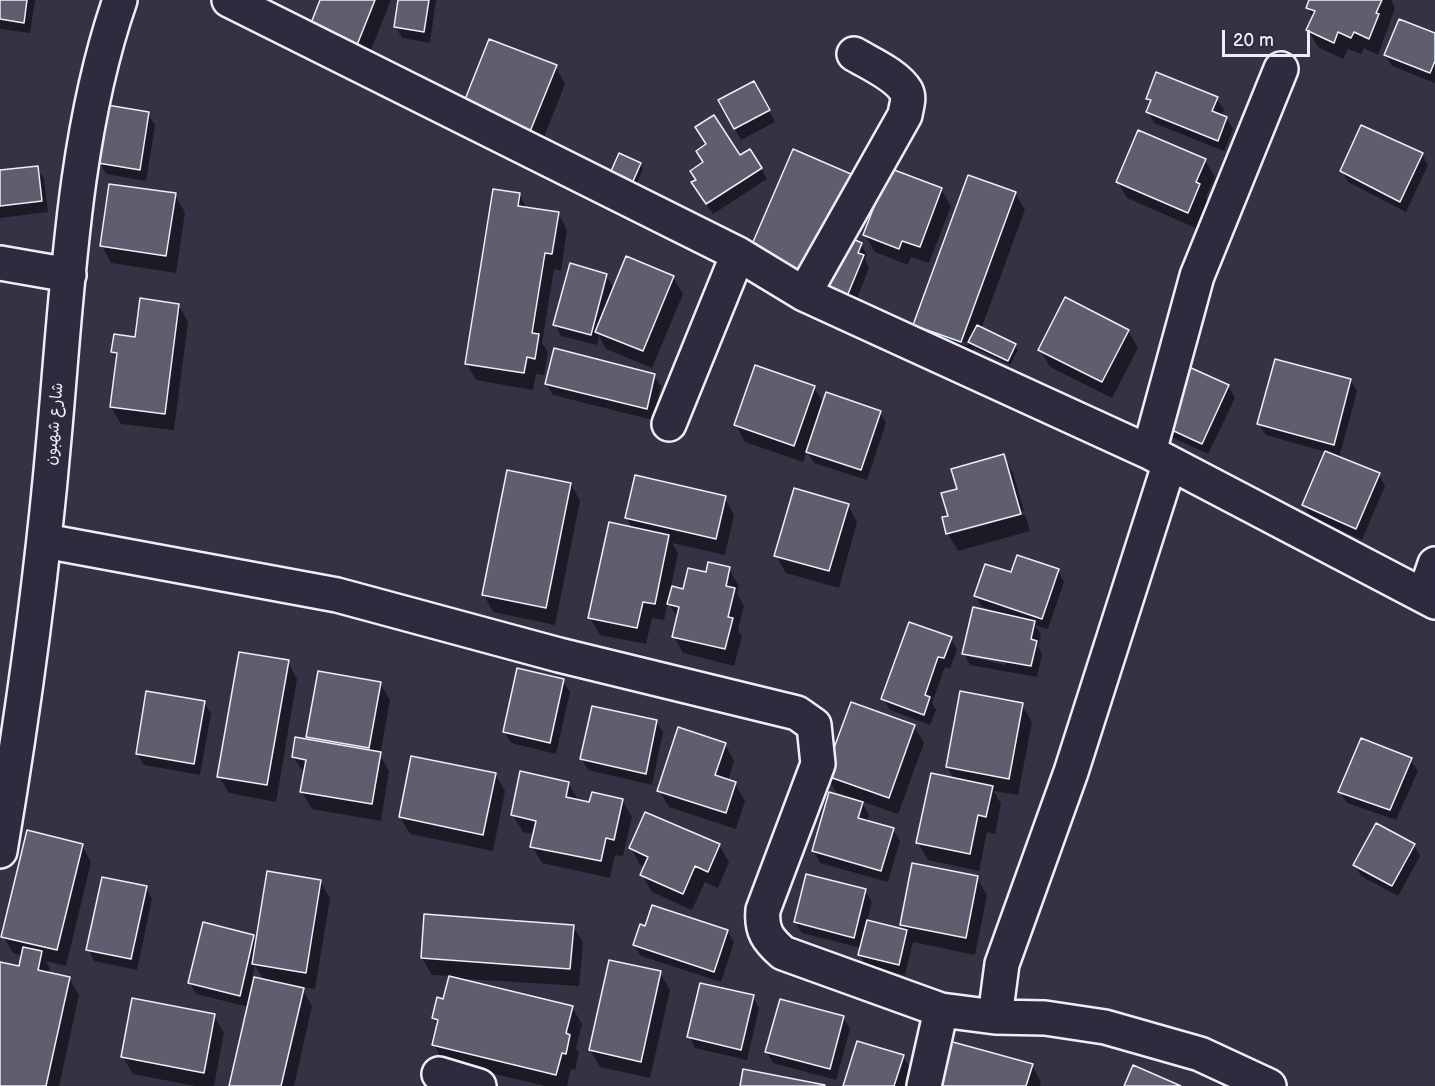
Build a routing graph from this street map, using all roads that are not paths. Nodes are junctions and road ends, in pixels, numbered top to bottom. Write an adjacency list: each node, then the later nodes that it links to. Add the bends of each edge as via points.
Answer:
1 (120, 0): 7 (street, شارع شهبون, via 107,37 85,151)
2 (229, 0): 5 (street)
3 (854, 54): 8 (street, via 898,82 907,92 908,102 905,115)
4 (1281, 69): 10 (street, via 1197,276)
5 (738, 254): 8 (street); 9 (street)
6 (0, 264): 7 (street)
7 (69, 275): 11 (street, شارع شهبون)
8 (804, 294): 10 (street)
9 (669, 423)
10 (1159, 458): 13 (street); 16 (street, via 1071,772 1002,964)
11 (45, 541): 14 (street, شارع شهبون); 15 (street, via 338,595 559,655 797,713 814,725 818,764 763,910 762,924 768,940 783,953)
12 (1435, 564): 13 (street)
13 (1430, 599)
14 (0, 851)
15 (941, 1010): 16 (street); 19 (street)
16 (995, 1017): 20 (street, via 1045,1018 1106,1027 1200,1054)
17 (440, 1074): 18 (street)
18 (479, 1086)
19 (924, 1086)
20 (1269, 1086)

